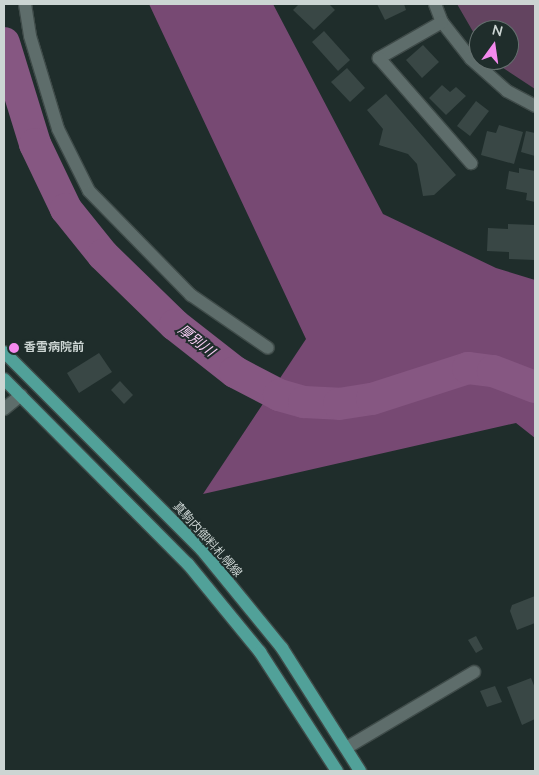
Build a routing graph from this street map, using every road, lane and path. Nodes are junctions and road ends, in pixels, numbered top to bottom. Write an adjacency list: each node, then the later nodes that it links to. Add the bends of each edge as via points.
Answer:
1 (25, 4): 6 (street, via 30,36 58,129 89,191 191,295)
2 (435, 4): 3 (street)
3 (442, 22): 4 (street, via 471,59 507,91); 5 (street, via 379,58)
4 (535, 106)
5 (471, 163)
6 (268, 348)
7 (4, 352): 12 (main road, 真駒内御料札幌線, via 202,550 282,648)
8 (4, 379): 9 (main road)
9 (21, 395): 10 (street); 13 (main road, via 188,564 260,652)
10 (4, 409)
11 (474, 672): 12 (street)
12 (346, 748): 14 (main road, 真駒内御料札幌線)
13 (338, 771)
14 (360, 771)

